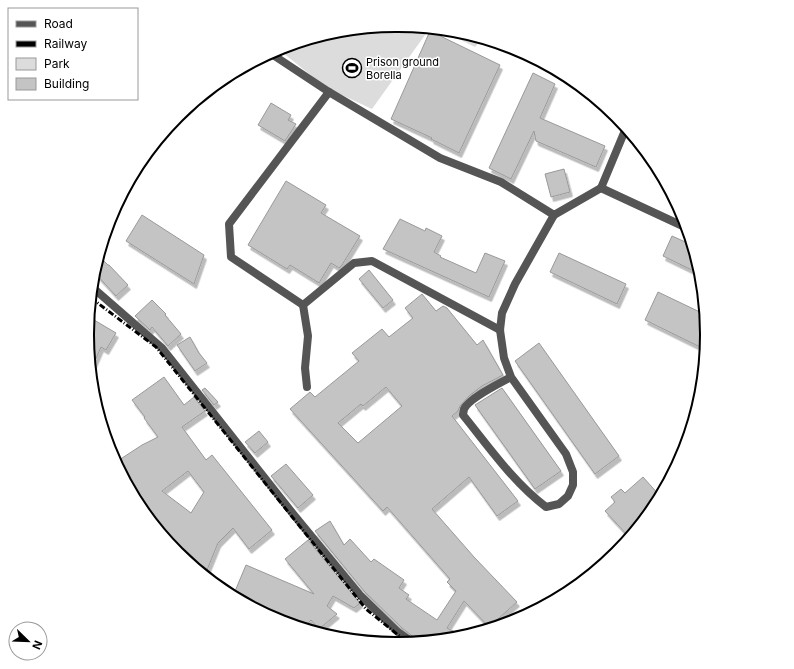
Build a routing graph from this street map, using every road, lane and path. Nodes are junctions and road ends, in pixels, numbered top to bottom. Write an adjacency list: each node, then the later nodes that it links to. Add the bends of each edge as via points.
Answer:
1 (276, 57): 2 (street)
2 (329, 92): 5 (street, via 440,158 501,182); 8 (street, via 229,224 231,257)
3 (623, 134): 4 (street)
4 (601, 188): 5 (street); 6 (street)
5 (554, 215): 9 (street, via 515,284 502,313)
6 (678, 224)
7 (97, 292): 12 (street, via 162,348 360,595)
8 (303, 305): 9 (street, via 354,263 372,261); 11 (street, via 308,336 305,368)
9 (500, 330): 10 (street, via 504,358)
10 (511, 377): 10 (street, via 566,454 573,472 573,485 568,496 559,504 546,507 533,498 463,415 468,403)
11 (308, 386)
12 (404, 637)

